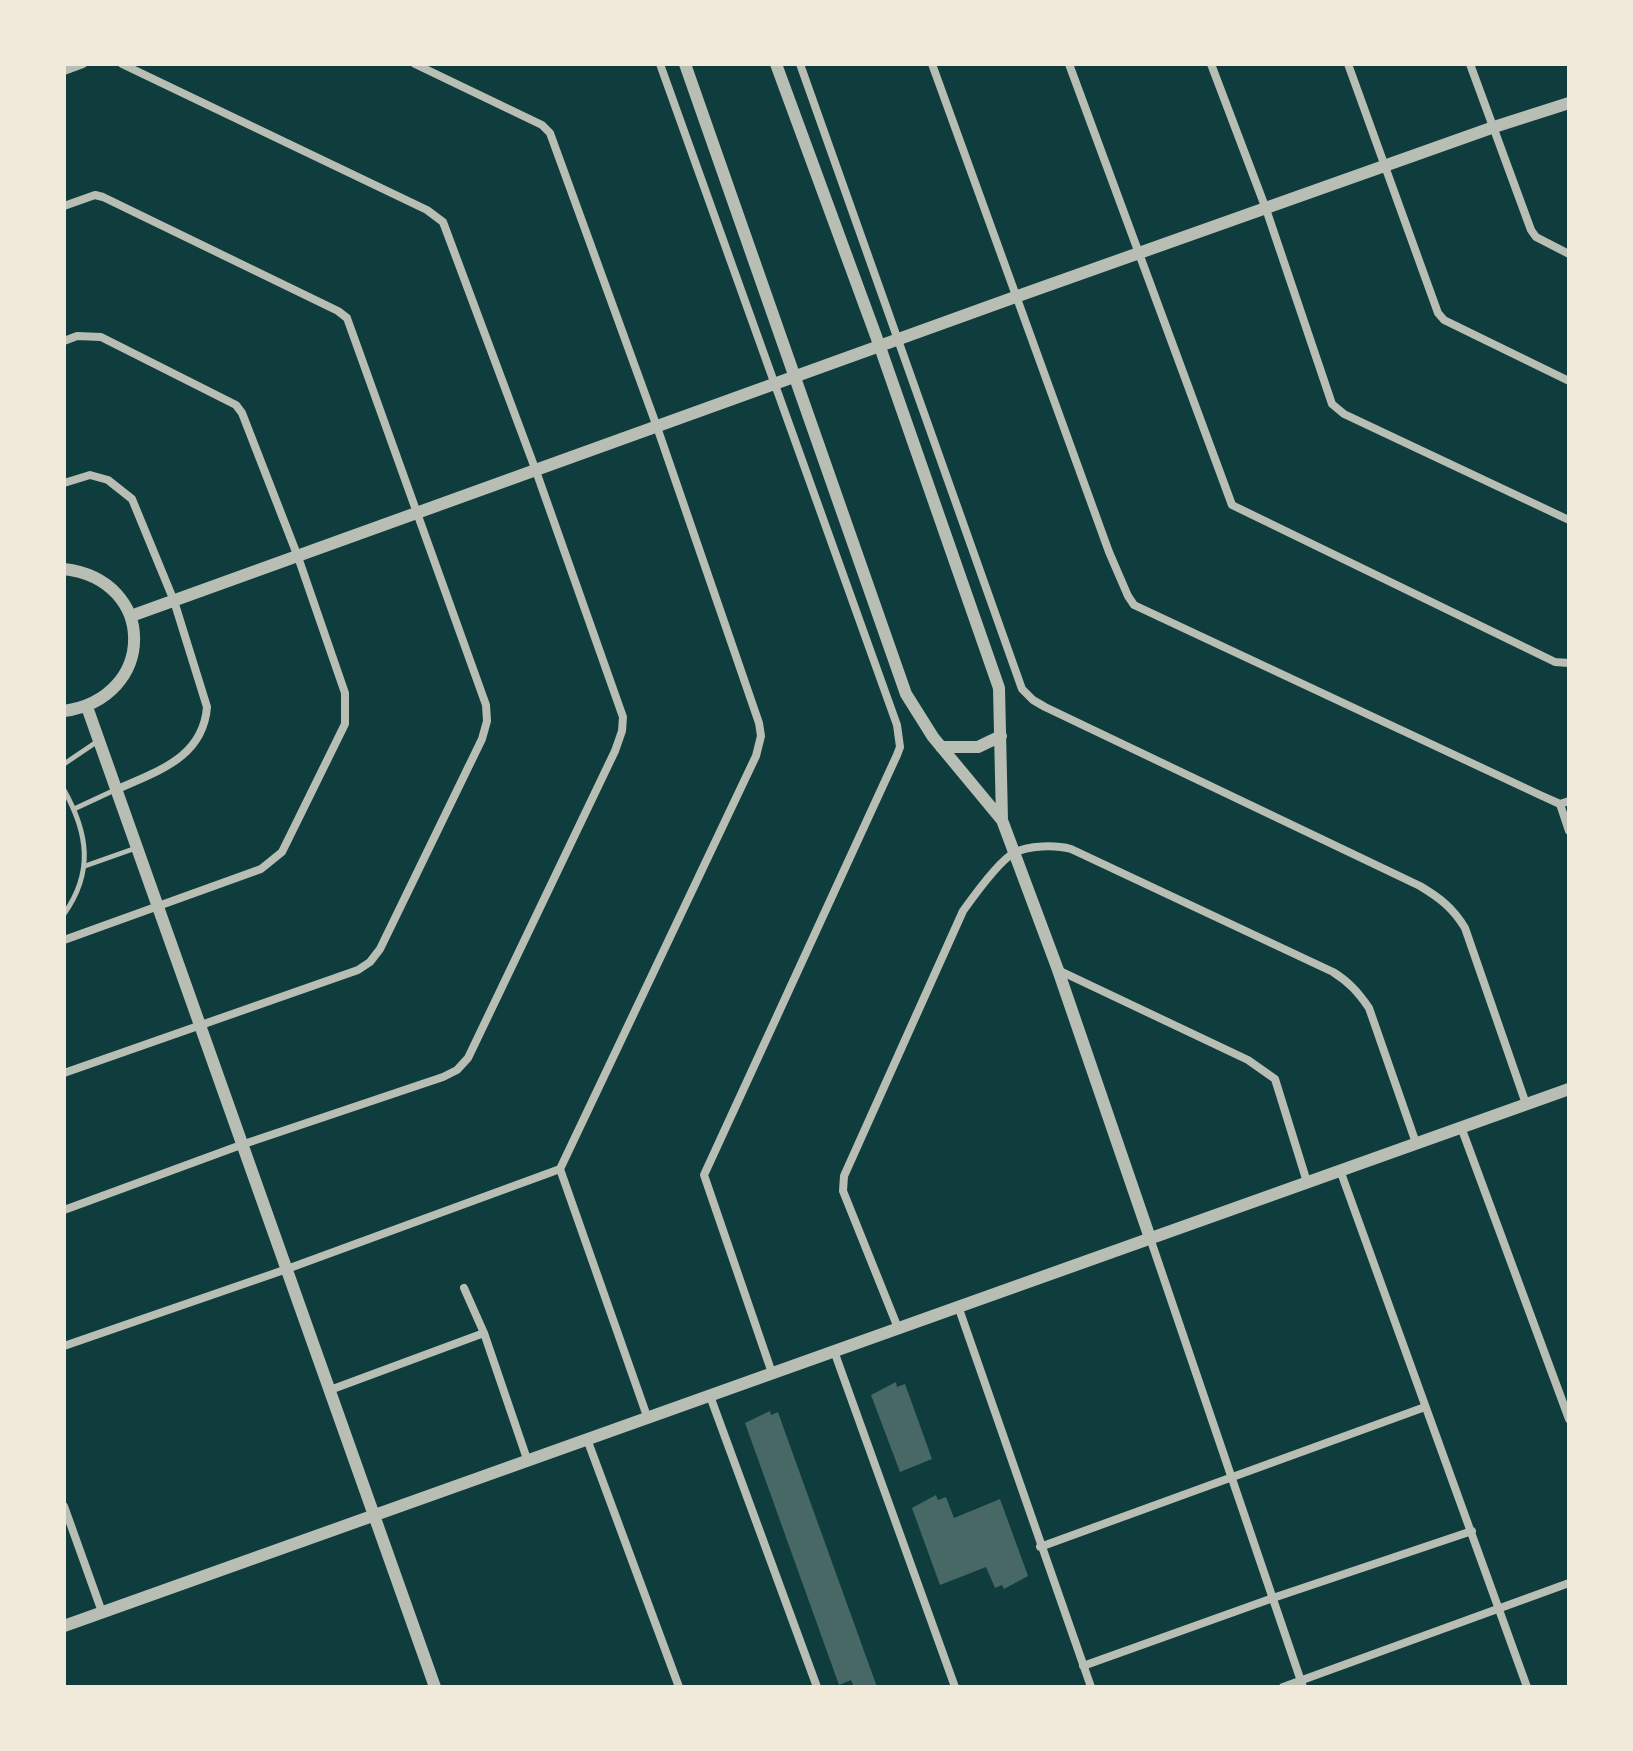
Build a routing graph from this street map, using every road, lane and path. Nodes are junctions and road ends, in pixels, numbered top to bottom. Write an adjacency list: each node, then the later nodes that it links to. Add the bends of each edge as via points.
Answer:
1 (83, 64): 13 (street)
2 (122, 64): 29 (street, via 437,216 446,227)
3 (415, 64): 28 (street, via 550,133)
4 (660, 64): 27 (street)
5 (685, 64): 25 (street)
6 (776, 64): 24 (street)
7 (800, 64): 23 (street)
8 (932, 64): 21 (street)
9 (1069, 64): 19 (street)
10 (1211, 64): 18 (street)
11 (1348, 64): 16 (street)
12 (1470, 64): 15 (street)
13 (64, 71)
14 (1569, 103): 15 (street)
15 (1494, 127): 16 (street); 20 (street, via 1531,230)
16 (1383, 166): 18 (street); 26 (street, via 1444,320)
17 (64, 206): 31 (street, via 103,197 347,318)
18 (1266, 209): 19 (street); 32 (street, via 1337,410)
19 (1139, 254): 21 (street); 37 (street, via 1232,505 1555,662)
20 (1569, 254)
21 (1018, 296): 23 (street); 46 (street, via 1109,552 1134,605)
22 (64, 341): 33 (street, via 101,337 236,405)
23 (899, 341): 24 (street); 60 (street, via 1022,689 1445,901 1465,928)
24 (880, 347): 25 (street); 40 (street, via 999,688)
25 (796, 377): 27 (street); 42 (street, via 906,694)
26 (1569, 381)
27 (777, 385): 28 (street); 76 (street, via 897,725 900,747 704,1175)
28 (657, 427): 29 (street); 64 (street, via 761,736)
29 (536, 471): 31 (street); 63 (street, via 623,717 615,751 468,1058 457,1070)
30 (64, 483): 35 (street, via 90,475 108,480 132,499)
31 (417, 514): 33 (street); 57 (street, via 486,705 482,739 370,962)
32 (1569, 520)
33 (298, 557): 35 (street); 53 (street, via 345,693 345,724 276,859)
34 (64, 569): 36 (street, via 104,581)
35 (174, 601): 36 (street); 44 (street, via 205,696 206,718 178,762)
36 (131, 616): 38 (street, via 135,644 127,671 110,693)
37 (1569, 663)
38 (87, 707): 39 (street); 41 (street)
39 (64, 711)
40 (1001, 736): 42 (street, via 978,747); 48 (street)
41 (99, 741): 43 (lane); 44 (street)
42 (941, 747): 48 (street)
43 (64, 764)
44 (118, 789): 47 (lane); 50 (street)
45 (64, 790): 47 (lane)
46 (1564, 802): 49 (street)
47 (74, 809): 52 (lane, via 85,842)
48 (1002, 820): 51 (street)
49 (1569, 831)
50 (137, 847): 52 (lane); 53 (street)
51 (1013, 853): 56 (street); 62 (street, via 1048,846 1071,849 1348,981 1369,1008); 72 (street, via 963,911 844,1176 843,1191)
52 (85, 866): 54 (lane)
53 (157, 906): 55 (street); 57 (street)
54 (64, 914)
55 (64, 939)
56 (1058, 970): 66 (street, via 1269,1073); 68 (street)
57 (200, 1025): 58 (street); 63 (street)
58 (64, 1073)
59 (1569, 1089): 60 (street)
60 (1526, 1104): 61 (street)
61 (1461, 1127): 62 (street); 81 (street)
62 (1416, 1143): 65 (street)
63 (241, 1145): 67 (street); 69 (street)
64 (560, 1169): 69 (street); 80 (street)
65 (1340, 1170): 66 (street); 79 (street)
66 (1307, 1182): 68 (street)
67 (64, 1210)
68 (1150, 1238): 71 (street); 84 (street)
69 (287, 1269): 74 (street); 77 (street)
70 (464, 1288): 73 (street)
71 (958, 1306): 72 (street); 88 (street)
72 (898, 1328): 75 (street)
73 (484, 1333): 77 (street); 83 (street)
74 (64, 1346)
75 (834, 1351): 76 (street); 99 (street)
76 (772, 1373): 78 (street)
77 (330, 1390): 86 (street)
78 (710, 1396): 80 (street); 98 (street)
79 (1425, 1407): 84 (street); 87 (street)
80 (648, 1419): 82 (street)
81 (1569, 1419)
82 (587, 1439): 83 (street); 97 (street)
83 (527, 1459): 86 (street)
84 (1229, 1476): 88 (street); 90 (street)
85 (64, 1506): 92 (street)
86 (372, 1516): 92 (street); 96 (street)
87 (1472, 1531): 90 (street); 91 (street)
88 (1040, 1547): 94 (street)
89 (1569, 1583): 91 (street)
90 (1273, 1598): 94 (street); 95 (street)
91 (1498, 1609): 95 (street); 102 (street)
92 (102, 1612): 93 (street)
93 (64, 1626)
94 (1083, 1666): 100 (street)
95 (1302, 1684): 101 (street)
96 (435, 1687)
97 (679, 1687)
98 (817, 1687)
99 (955, 1687)
100 (1091, 1687)
101 (1283, 1687)
102 (1527, 1687)

